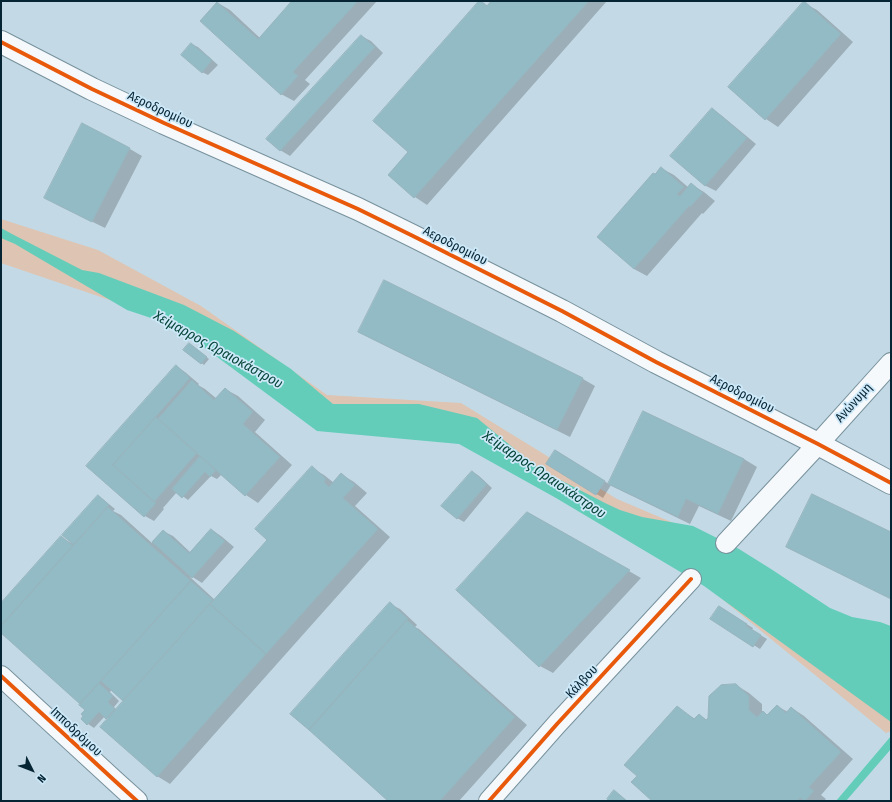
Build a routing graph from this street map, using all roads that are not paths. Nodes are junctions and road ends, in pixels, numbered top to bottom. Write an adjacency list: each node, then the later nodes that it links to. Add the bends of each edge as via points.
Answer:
1 (1, 42): 3 (street, Αεροδρομίου, via 164,123 413,236)
2 (891, 363): 3 (street, Ανώνυμη)
3 (818, 444): 4 (street, Αεροδρομίου); 5 (street, Ανώνυμη)
4 (891, 483)
5 (726, 543)
6 (691, 579): 9 (street, Κάλβου)
7 (2, 676): 8 (street, Ιπποδρόμου)
8 (137, 801)
9 (489, 801)

